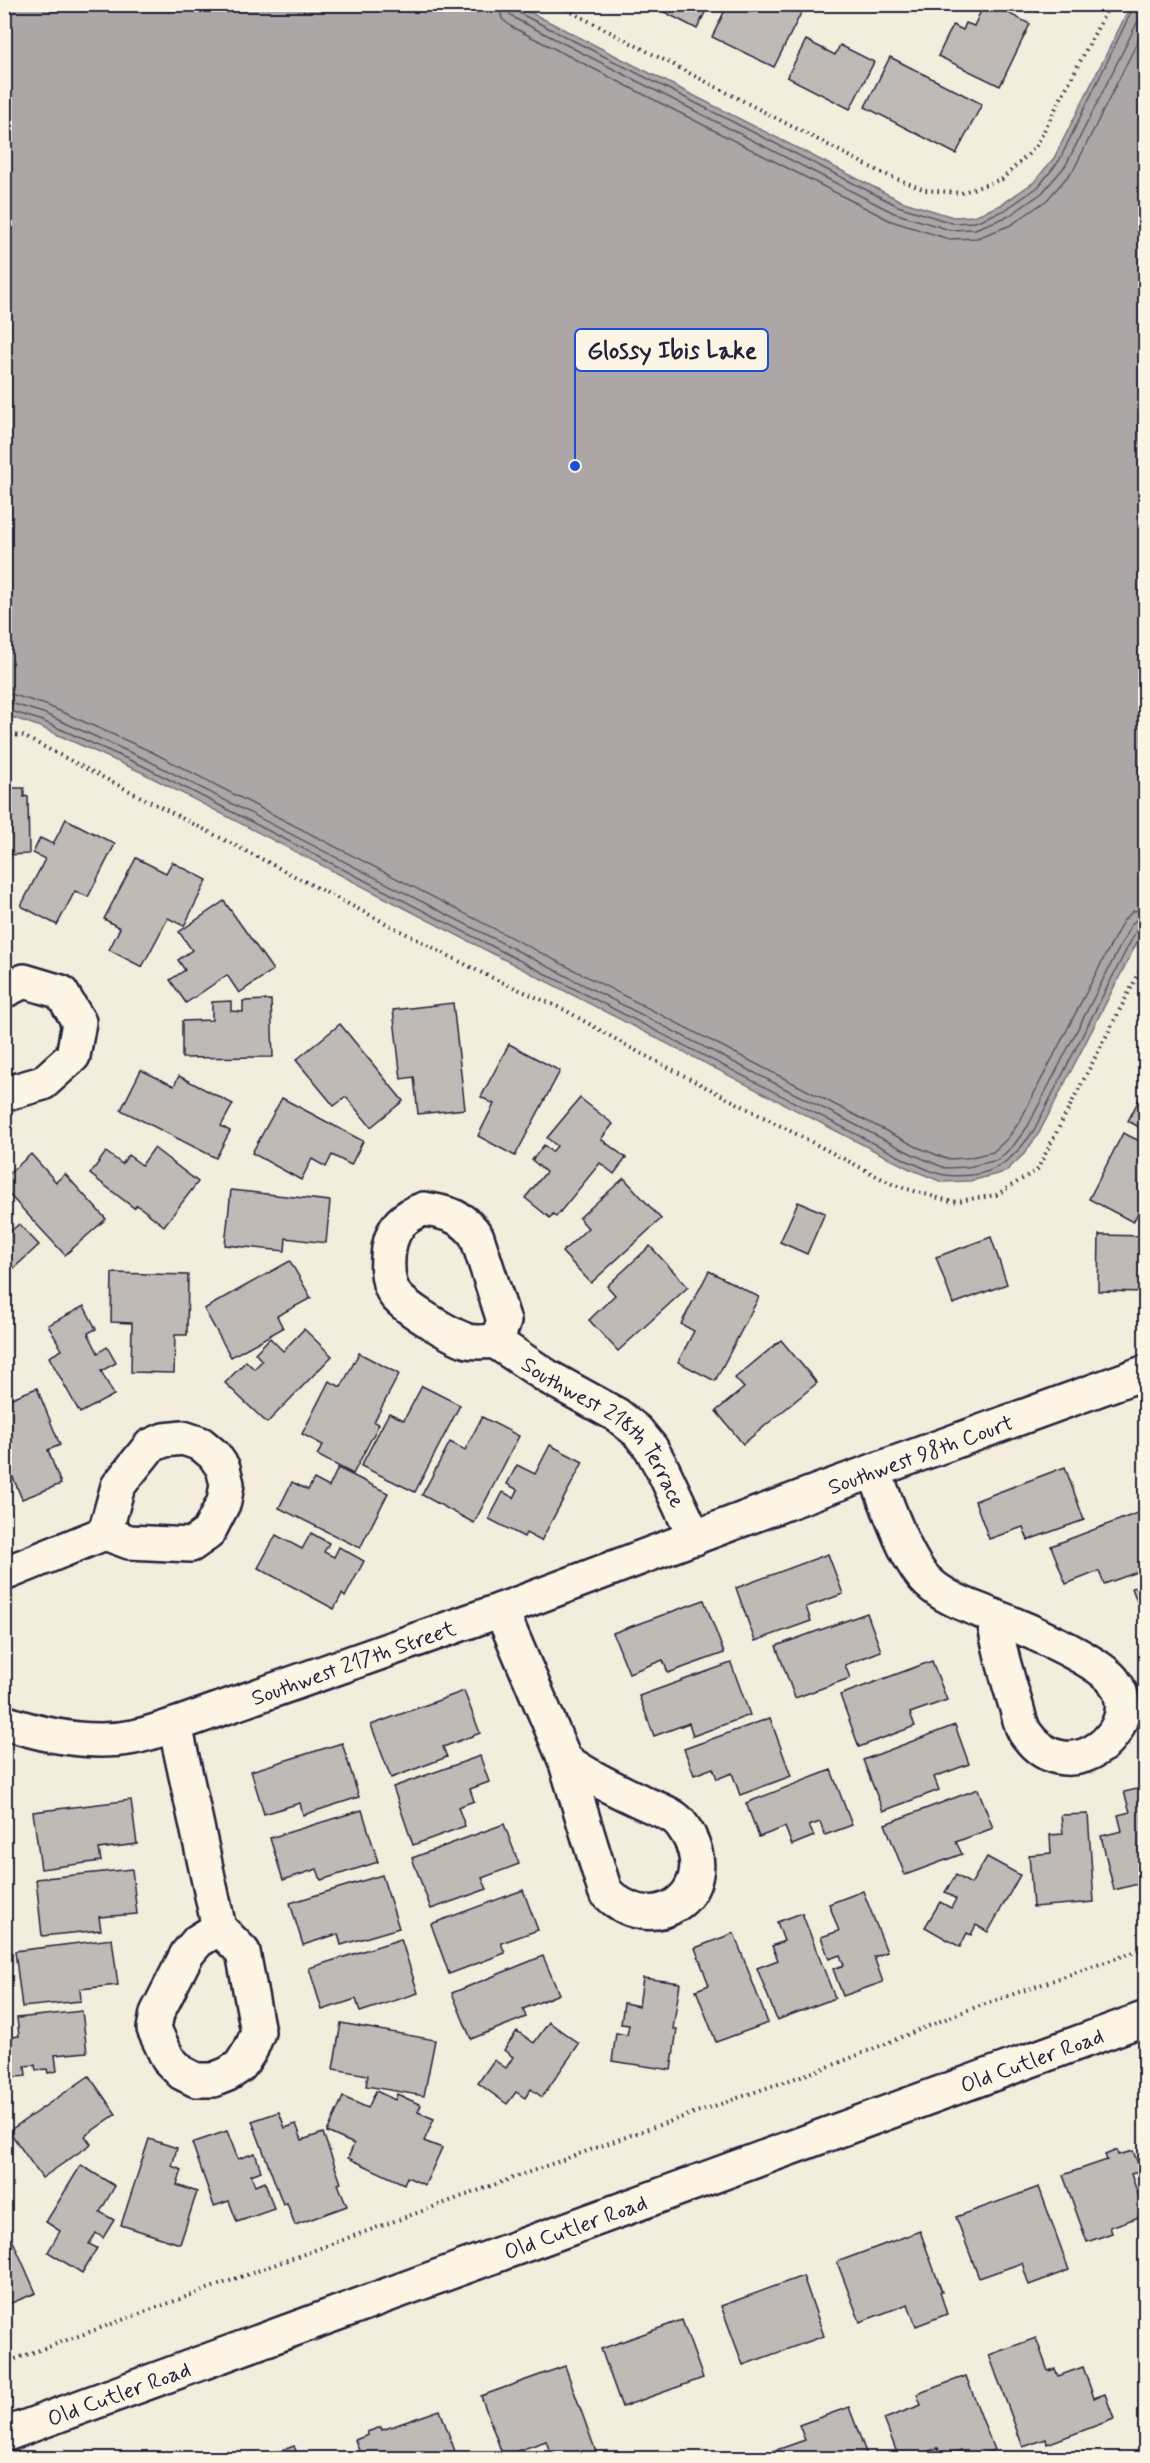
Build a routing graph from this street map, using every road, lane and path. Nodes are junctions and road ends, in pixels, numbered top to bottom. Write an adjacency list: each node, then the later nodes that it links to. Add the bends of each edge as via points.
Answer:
1 (555, 4): 2 (path, via 882,173 925,190 961,192 1002,179 1035,148)
2 (1110, 4)
3 (4, 734): 4 (path, via 23,736 486,975 565,1010 894,1185 952,1202 996,1195 1037,1170)
4 (1146, 959)
5 (4, 991): 6 (street, via 24,981 61,992 79,1022 73,1056 44,1083)
6 (4, 1094)
7 (496, 1342): 11 (street, Southwest 218th Terrace, via 637,1431 663,1470)
8 (1146, 1372): 9 (street, Southwest 98th Court)
9 (874, 1471): 11 (street, Southwest 98th Court); 14 (street, via 914,1566 929,1584 949,1597)
10 (105, 1533): 12 (street)
11 (695, 1538): 13 (street, Southwest 217th Street)
12 (4, 1574)
13 (501, 1610): 16 (street, Southwest 217th Street); 17 (street)
14 (993, 1616): 14 (street, via 1099,1668 1113,1680 1121,1693 1124,1711 1116,1731 1104,1745 1088,1756 1066,1758 1049,1753 1030,1739 1024,1732 1001,1658)
15 (4, 1722): 16 (street, Southwest 217th Street, via 62,1737 101,1739 133,1737)
16 (175, 1725): 18 (street)
17 (565, 1760): 17 (street, via 590,1778 675,1817 693,1846 696,1863 695,1881 678,1903 653,1914 616,1903 605,1891)
18 (219, 1928)
19 (1146, 1948): 21 (path, via 965,2011 836,2064)
20 (1146, 2018): 22 (street, Old Cutler Road)
21 (4, 2363)
22 (4, 2435)

